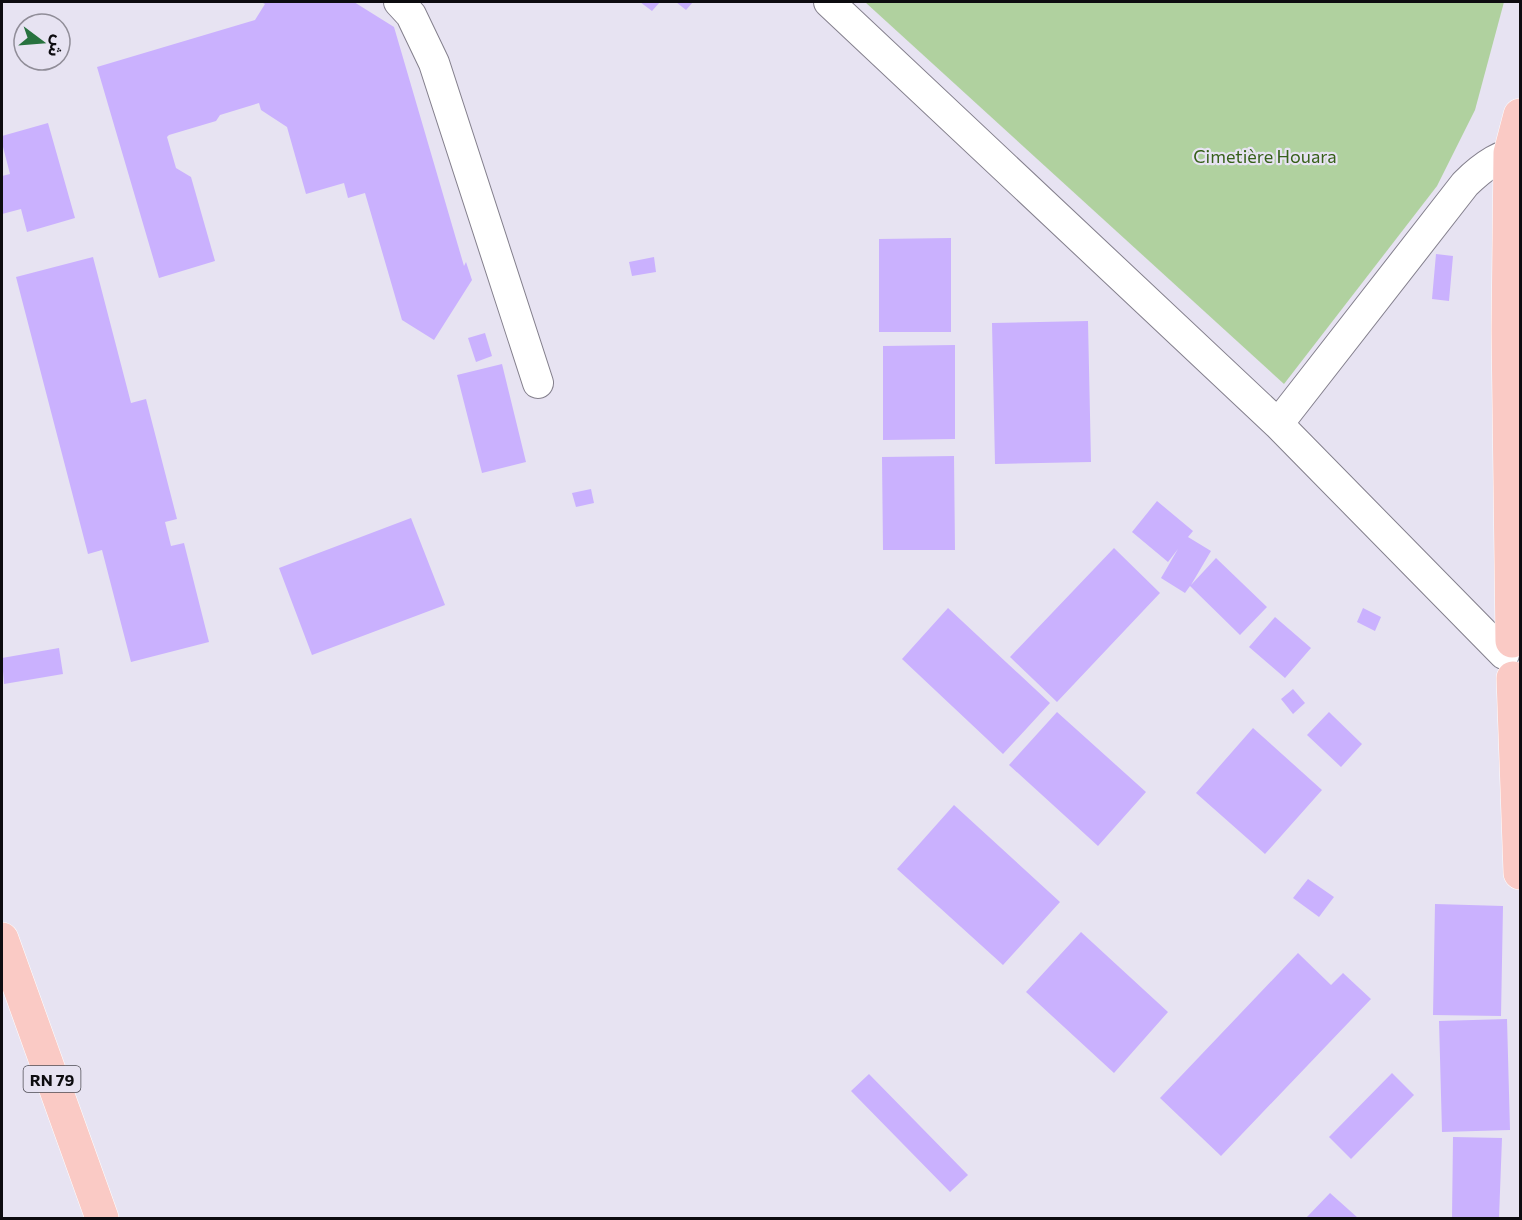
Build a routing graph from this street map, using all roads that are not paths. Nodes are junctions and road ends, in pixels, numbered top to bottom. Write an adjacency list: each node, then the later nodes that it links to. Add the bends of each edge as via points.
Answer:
1 (399, 2): 5 (street, via 411,15 434,63)
2 (829, 2): 6 (street)
3 (1521, 115): 4 (main road)
4 (1515, 152): 6 (street, via 1480,169 1465,184); 7 (main road, via 1508,330)
5 (538, 383)
6 (1278, 424): 7 (street)
7 (1514, 658): 8 (main road)
8 (1521, 873)
9 (2, 939): 10 (main road, RN 79)
10 (102, 1218)

